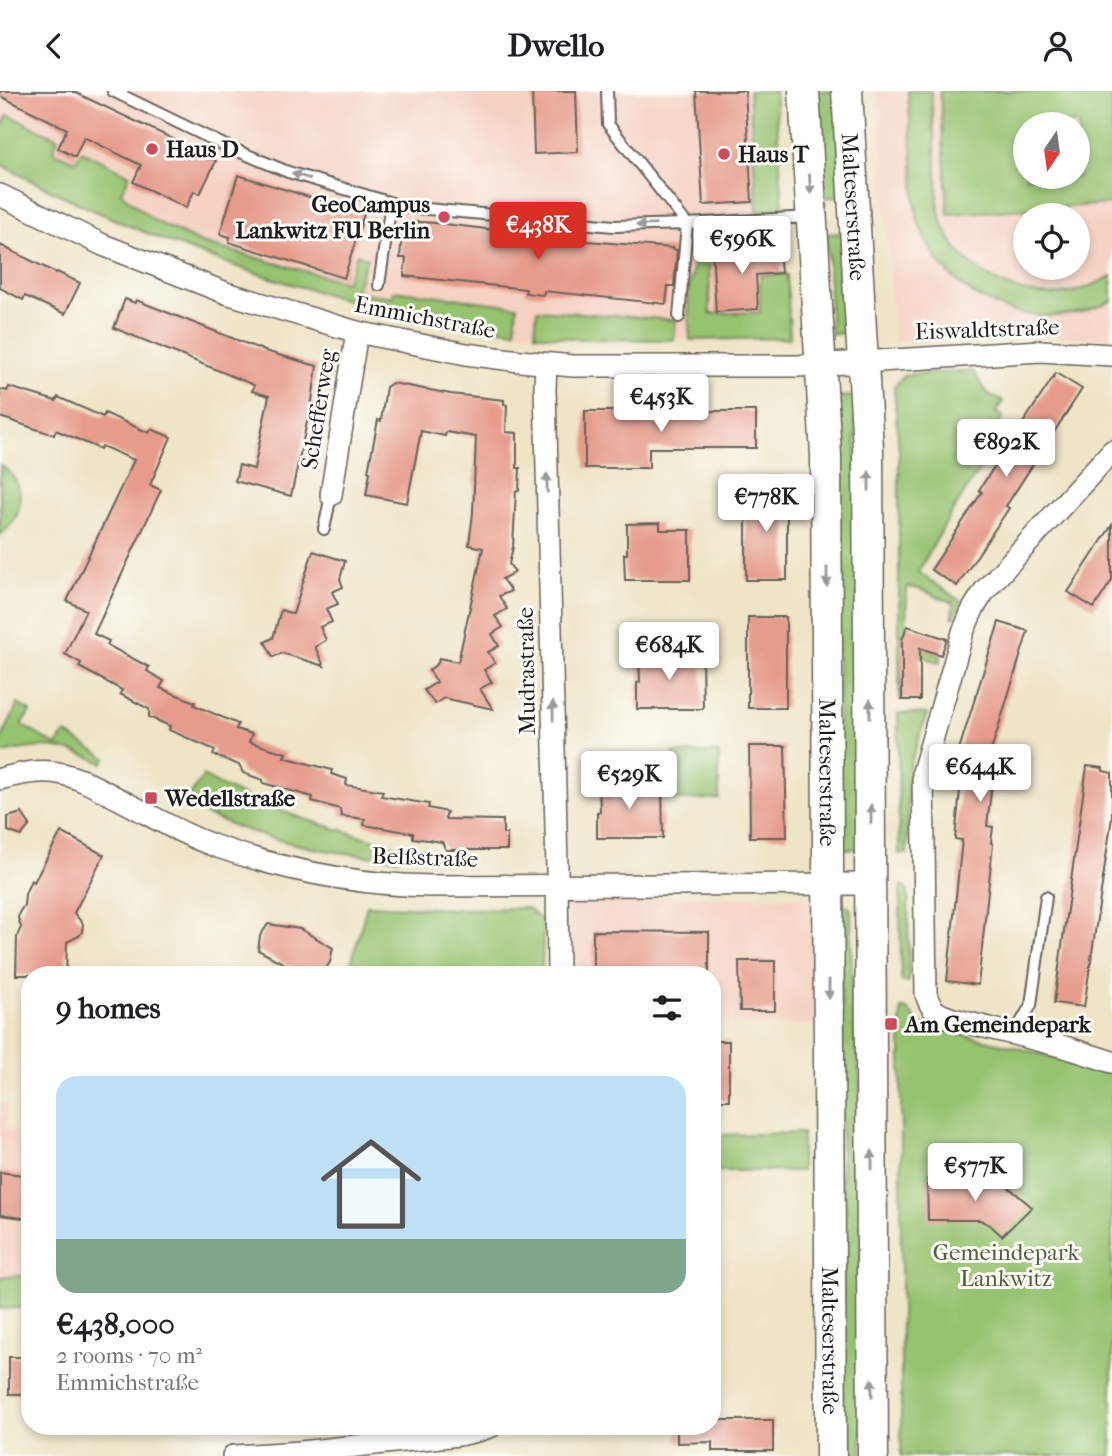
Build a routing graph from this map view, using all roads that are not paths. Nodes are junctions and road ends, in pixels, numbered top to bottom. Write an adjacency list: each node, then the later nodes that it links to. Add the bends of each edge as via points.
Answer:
1 (113, 91): 6 (lane, one-way to 1, via 288,172)
2 (607, 91): 9 (lane, via 608,124)
3 (804, 91): 8 (main road, Malteserstraße, one-way to 8)
4 (847, 91): 7 (main road, Malteserstraße)
5 (0, 195): 12 (street, Emmichstraße, via 180,276)
6 (391, 203): 9 (lane, one-way to 6, via 614,226); 10 (lane)
7 (855, 214): 8 (main road); 14 (main road, Malteserstraße)
8 (812, 217): 9 (lane); 15 (main road, Malteserstraße)
9 (687, 224): 11 (lane)
10 (379, 285)
11 (679, 317)
12 (357, 332): 16 (street, Emmichstraße); 18 (street, Schefferweg)
13 (1112, 355): 14 (street, Eiswaldtstraße, via 1040,351)
14 (864, 361): 15 (street, Emmichstraße); 22 (main road, Malteserstraße, one-way to 14)
15 (821, 364): 16 (street, Emmichstraße); 21 (main road, Malteserstraße, one-way to 21, via 826,455)
16 (546, 365): 23 (street, Mudrastraße, one-way to 16)
17 (1112, 451): 26 (street, via 985,590 973,609 923,772 926,994 930,1006 953,1019)
18 (331, 495): 19 (lane)
19 (324, 529)
20 (0, 779): 23 (street, Belßstraße, via 37,771 76,778 216,846 317,875 396,886)
21 (829, 884): 22 (street, Belßstraße); 23 (street, Belßstraße); 30 (main road, Malteserstraße, one-way to 30)
22 (871, 884): 31 (main road, Malteserstraße, one-way to 22)
23 (557, 885): 25 (street, Mudrastraße)
24 (1046, 897): 26 (lane, via 1031,1006)
25 (558, 966)
26 (1017, 1035): 27 (street)
27 (1112, 1062)
28 (459, 1435): 29 (street)
29 (233, 1456)
30 (831, 1456)
31 (873, 1456)

